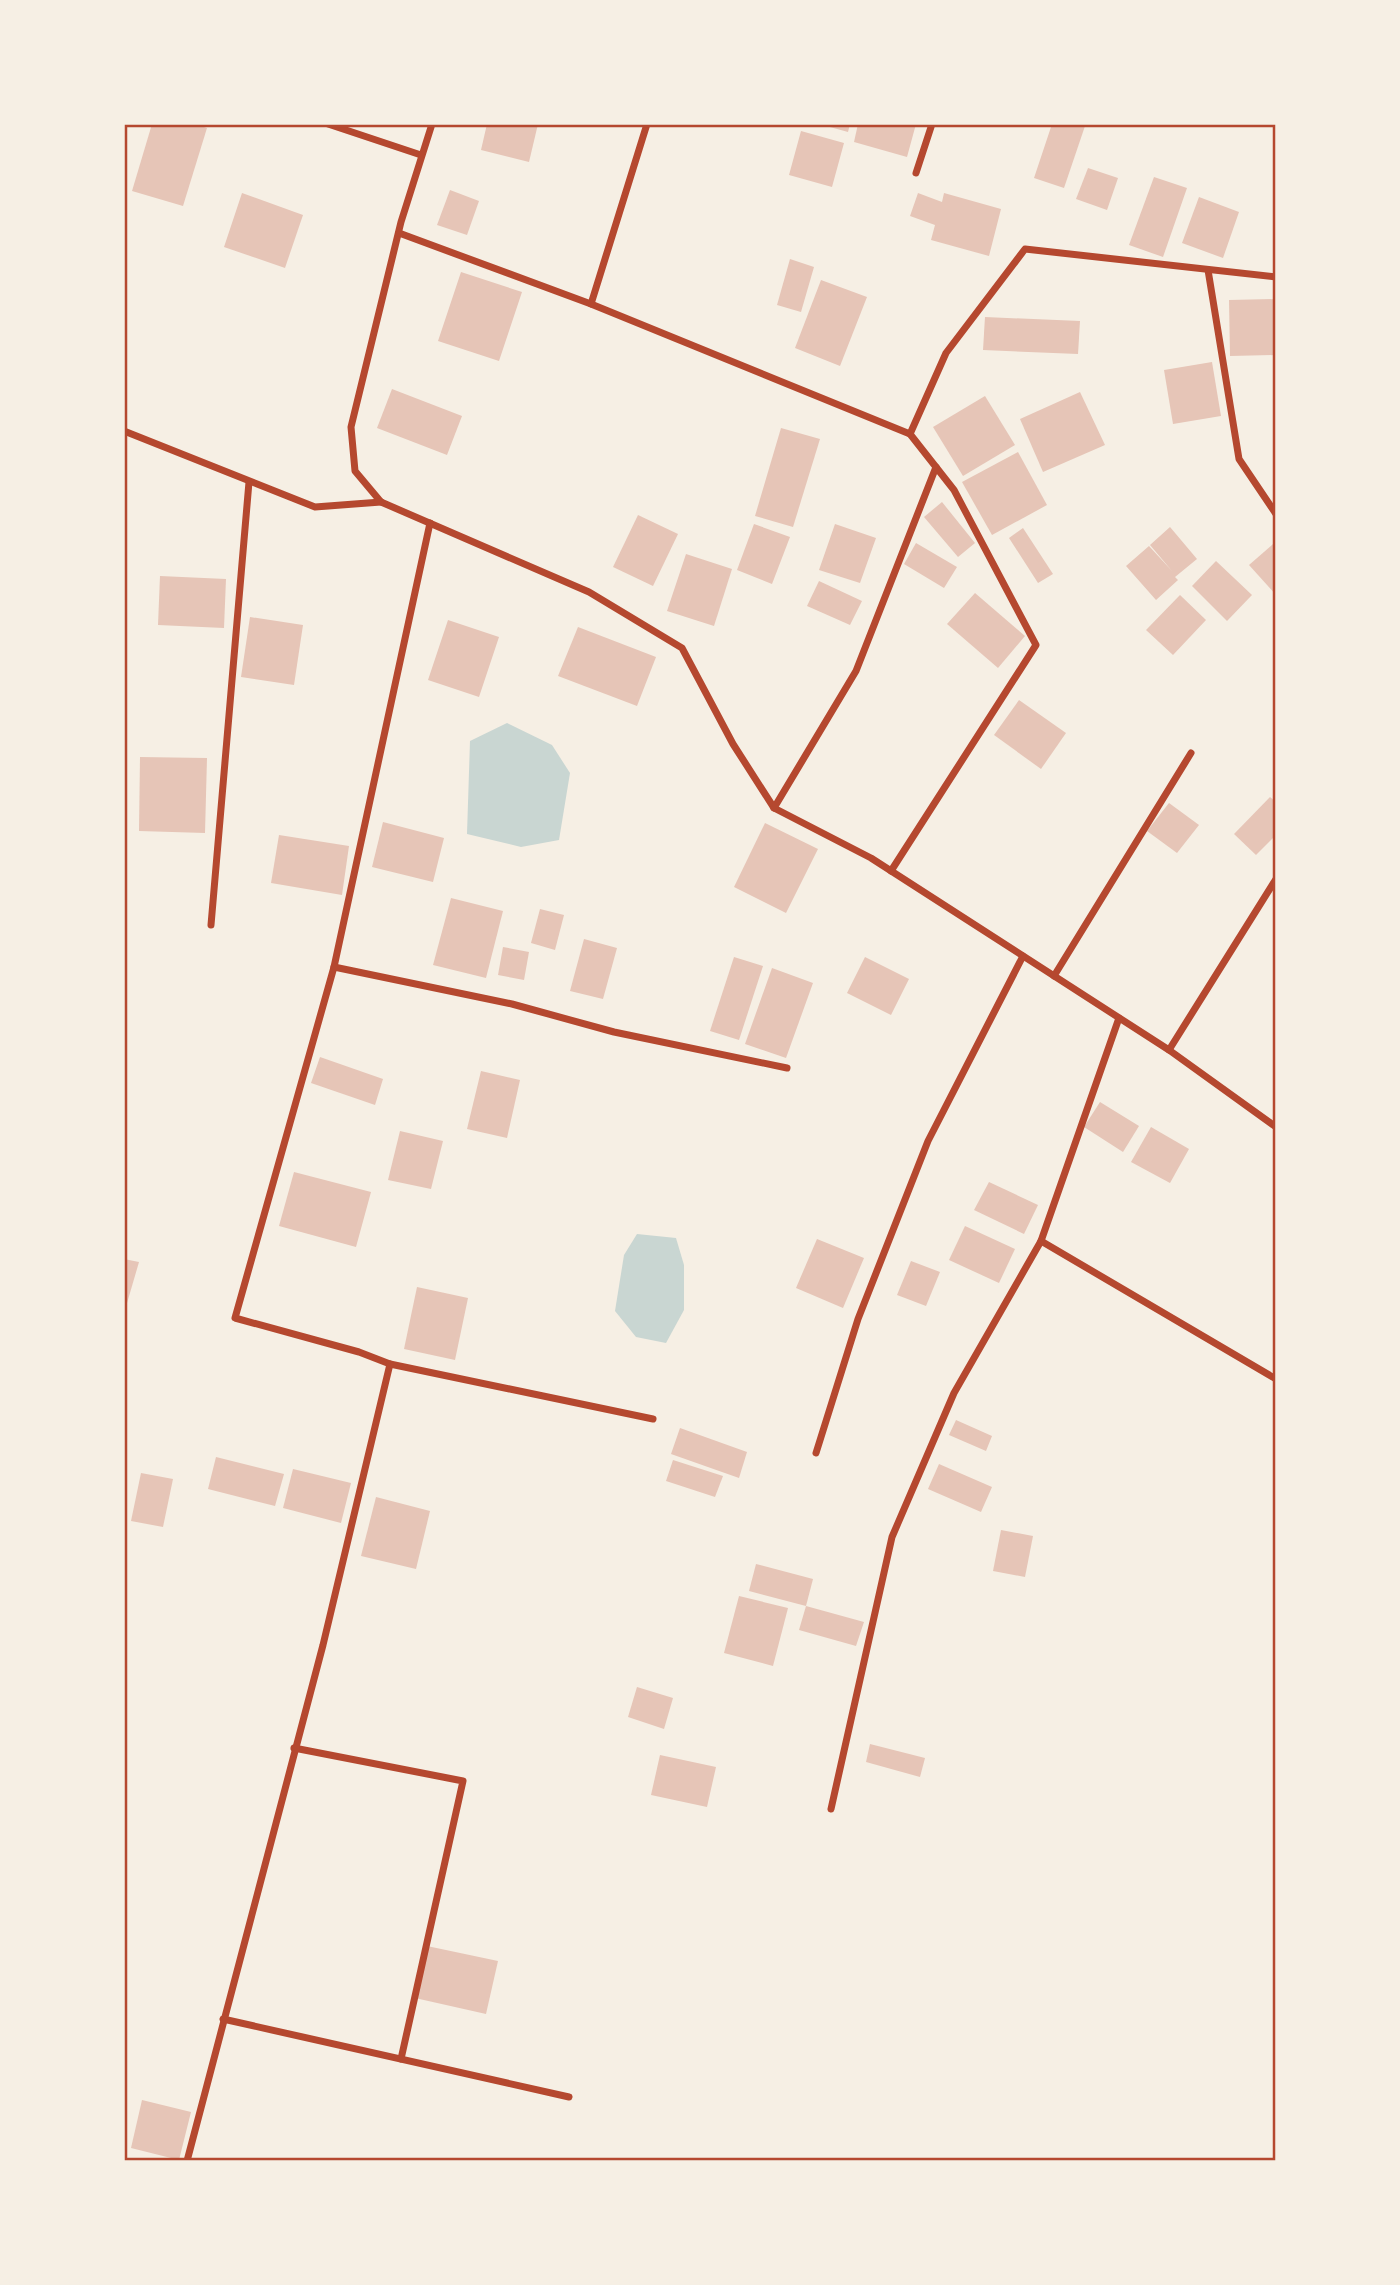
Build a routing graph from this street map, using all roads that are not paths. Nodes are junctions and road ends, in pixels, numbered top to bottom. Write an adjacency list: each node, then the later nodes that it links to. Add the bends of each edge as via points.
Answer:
1 (328, 124): 5 (street)
2 (432, 124): 5 (street)
3 (647, 124): 10 (street)
4 (932, 124): 6 (street)
5 (421, 155): 7 (street)
6 (916, 173)
7 (399, 233): 10 (street); 15 (street, via 351,427 355,471)
8 (1208, 270): 9 (street); 12 (street, via 1025,249 946,354); 16 (street, via 1239,459)
9 (1276, 277)
10 (592, 304): 12 (street)
11 (124, 430): 14 (street)
12 (910, 434): 13 (street)
13 (936, 467): 19 (street, via 856,671); 20 (street, via 954,490 1036,645)
14 (250, 482): 15 (street, via 315,507); 22 (street)
15 (381, 502): 17 (street)
16 (1276, 514)
17 (430, 523): 19 (street, via 589,592 682,648 733,744); 24 (street)
18 (1191, 753): 25 (street)
19 (774, 808): 20 (street)
20 (891, 871): 23 (street)
21 (1276, 879): 27 (street)
22 (211, 925)
23 (1023, 956): 25 (street); 34 (street, via 928,1140 858,1319)
24 (334, 967): 28 (street); 31 (street, via 235,1318)
25 (1054, 976): 26 (street)
26 (1119, 1018): 27 (street); 30 (street)
27 (1169, 1050): 29 (street)
28 (787, 1068)
29 (1276, 1127)
30 (1041, 1241): 32 (street); 36 (street, via 954,1393 891,1537)
31 (390, 1364): 33 (street); 35 (street)
32 (1276, 1379)
33 (653, 1419)
34 (817, 1453)
35 (294, 1748): 37 (street); 38 (street, via 463,1781)
36 (831, 1809)
37 (223, 2019): 38 (street); 40 (street)
38 (401, 2059): 39 (street)
39 (569, 2097)
40 (187, 2161)

